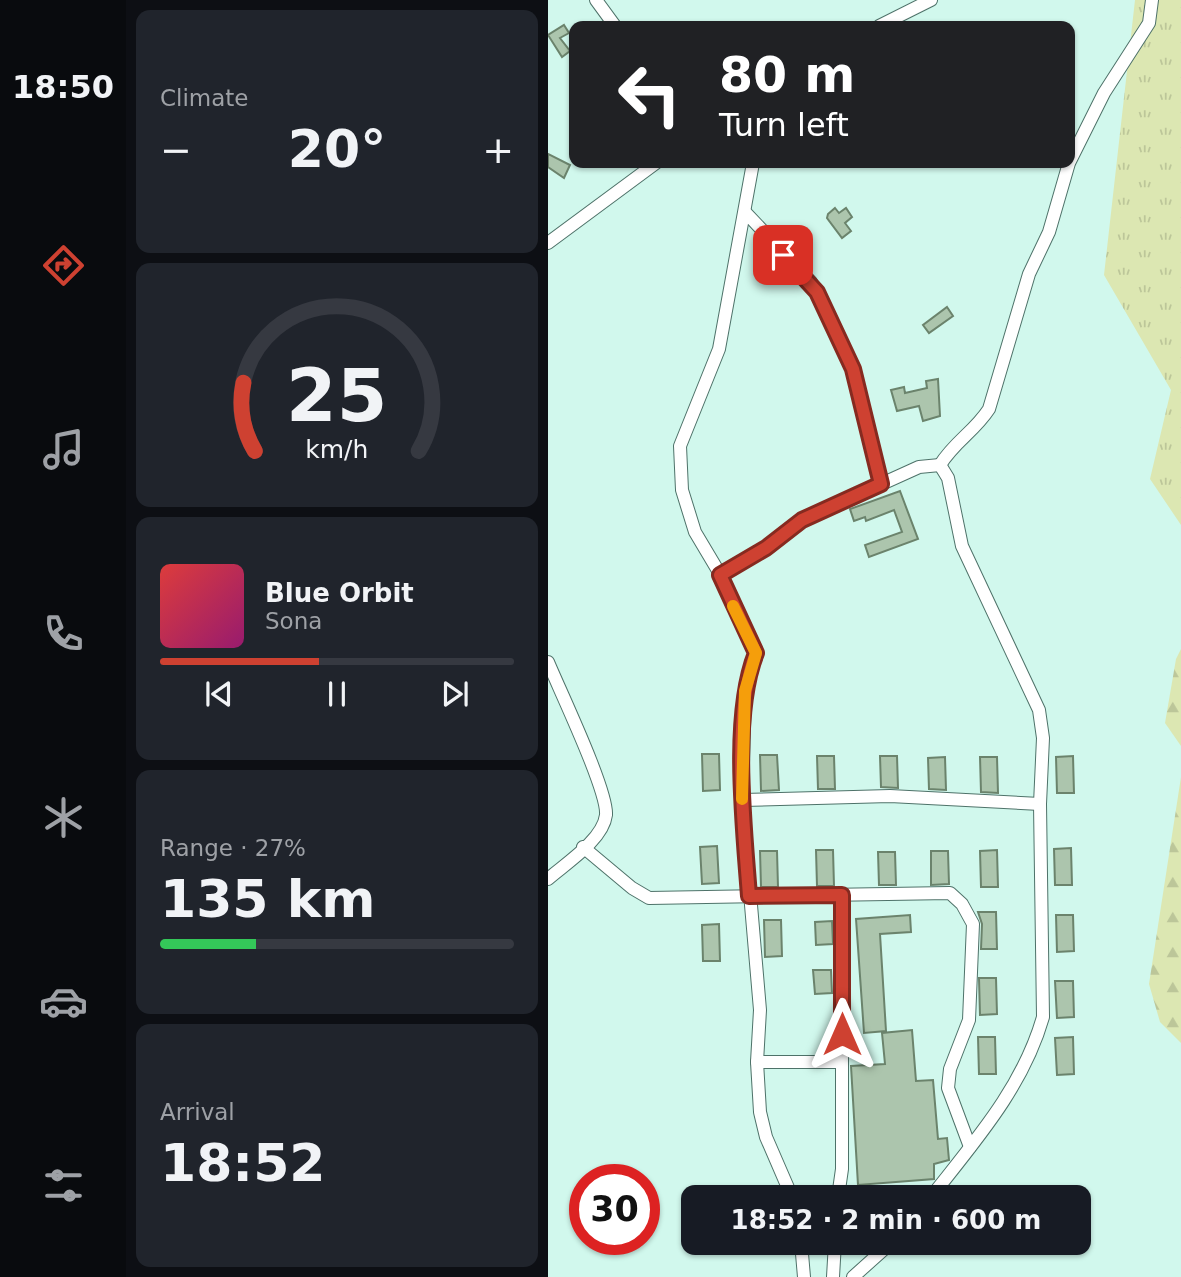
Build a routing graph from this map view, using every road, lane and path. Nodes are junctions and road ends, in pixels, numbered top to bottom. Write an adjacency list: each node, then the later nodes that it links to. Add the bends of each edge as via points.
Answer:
1 (596, 0): 4 (street)
2 (931, 0): 5 (street)
3 (1152, 0): 6 (street, via 1149,23 1104,93)
4 (611, 21)
5 (889, 21)
6 (1075, 150)
7 (649, 168): 11 (street)
8 (752, 168): 10 (street)
9 (1067, 168): 12 (street, via 1049,232 1029,274 989,409 979,425 953,444)
10 (746, 213): 13 (street, via 811,282 825,307 853,369); 14 (street, via 719,349 680,446 682,490 695,532)
11 (548, 243)
12 (940, 464): 13 (street, via 919,467); 17 (street, via 948,478 962,546 1039,710 1043,738)
13 (881, 484): 14 (street, via 802,520)
14 (720, 575): 16 (street, via 756,653 745,691)
15 (548, 662): 18 (street, via 602,793 606,816)
16 (742, 800): 17 (street, via 890,796); 21 (street)
17 (1040, 804): 24 (street, via 1043,1017 1034,1048 1004,1103)
18 (583, 847): 19 (street); 21 (street, via 649,898)
19 (548, 879)
20 (842, 895): 21 (street); 23 (street); 24 (street, via 950,893 973,924 969,1020 950,1069 948,1088)
21 (749, 896): 22 (street, via 760,1010)
22 (757, 1062): 23 (street); 25 (street, via 766,1137)
23 (842, 1062): 26 (street)
24 (970, 1147): 27 (street)
25 (787, 1185)
26 (840, 1185)
27 (940, 1185)
28 (802, 1255): 31 (street)
29 (834, 1255): 32 (street)
30 (878, 1255): 33 (street)
31 (804, 1277)
32 (833, 1277)
33 (853, 1277)

